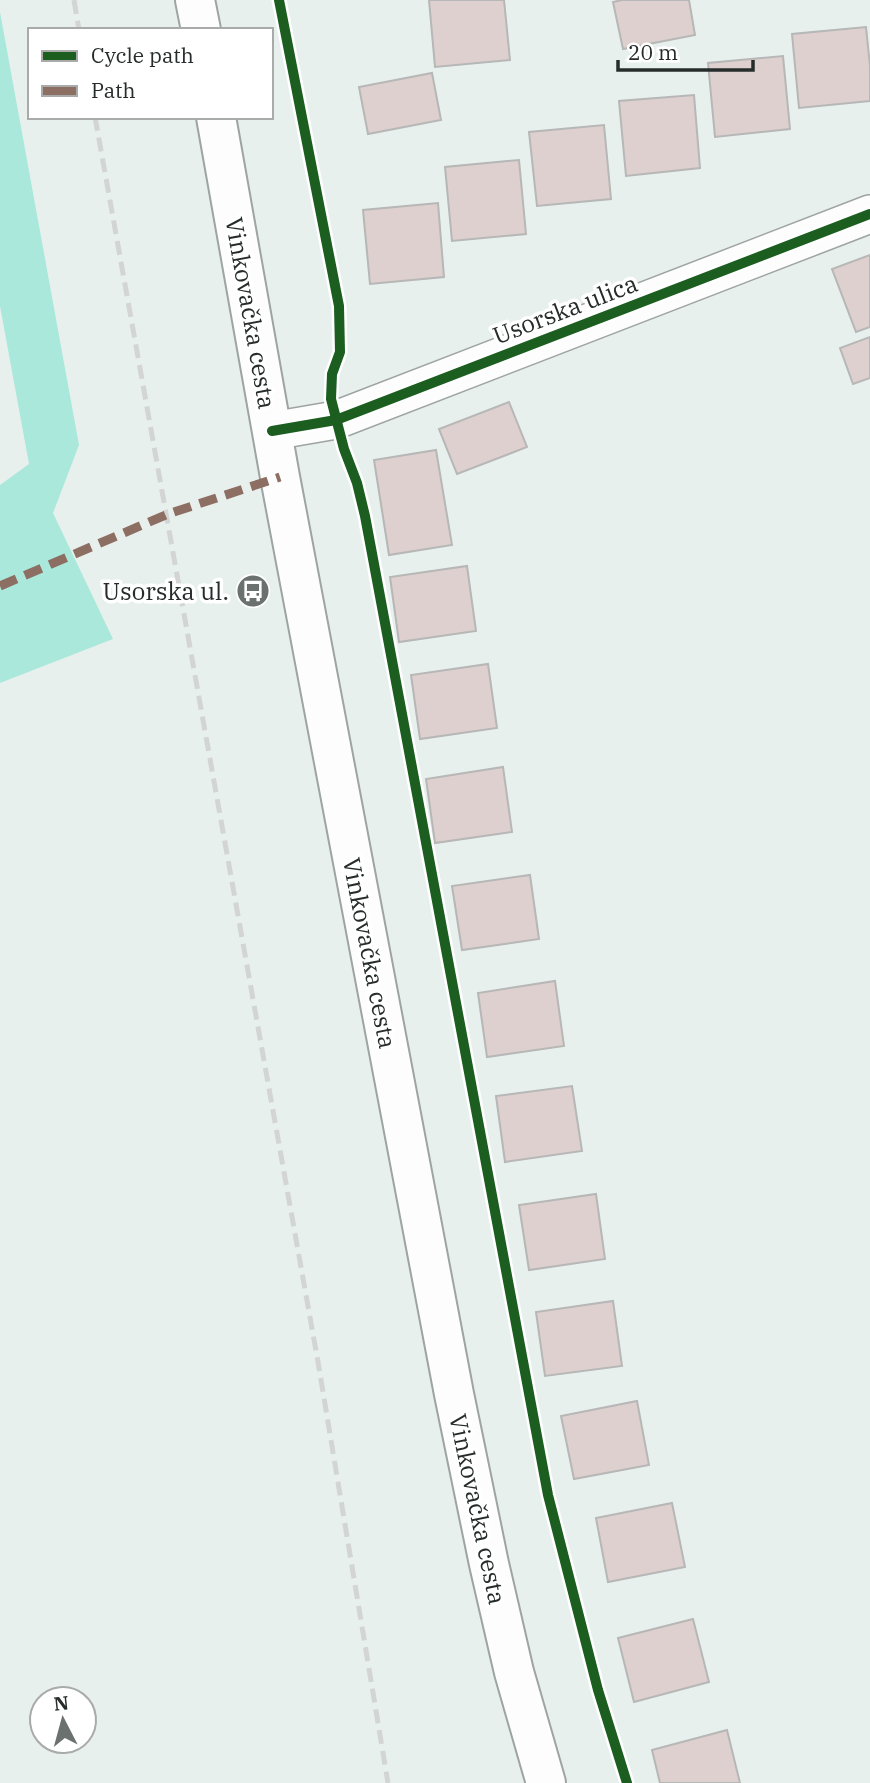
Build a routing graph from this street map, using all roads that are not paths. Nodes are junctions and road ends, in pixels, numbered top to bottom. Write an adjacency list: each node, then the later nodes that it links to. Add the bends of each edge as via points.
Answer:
1 (195, 0): 2 (main road)
2 (201, 28)
3 (216, 119): 5 (main road, Vinkovačka cesta)
4 (870, 214): 5 (street, Usorska ulica, via 335,420)
5 (272, 431): 6 (main road, Vinkovačka cesta, via 456,1407 511,1658)
6 (546, 1783)

